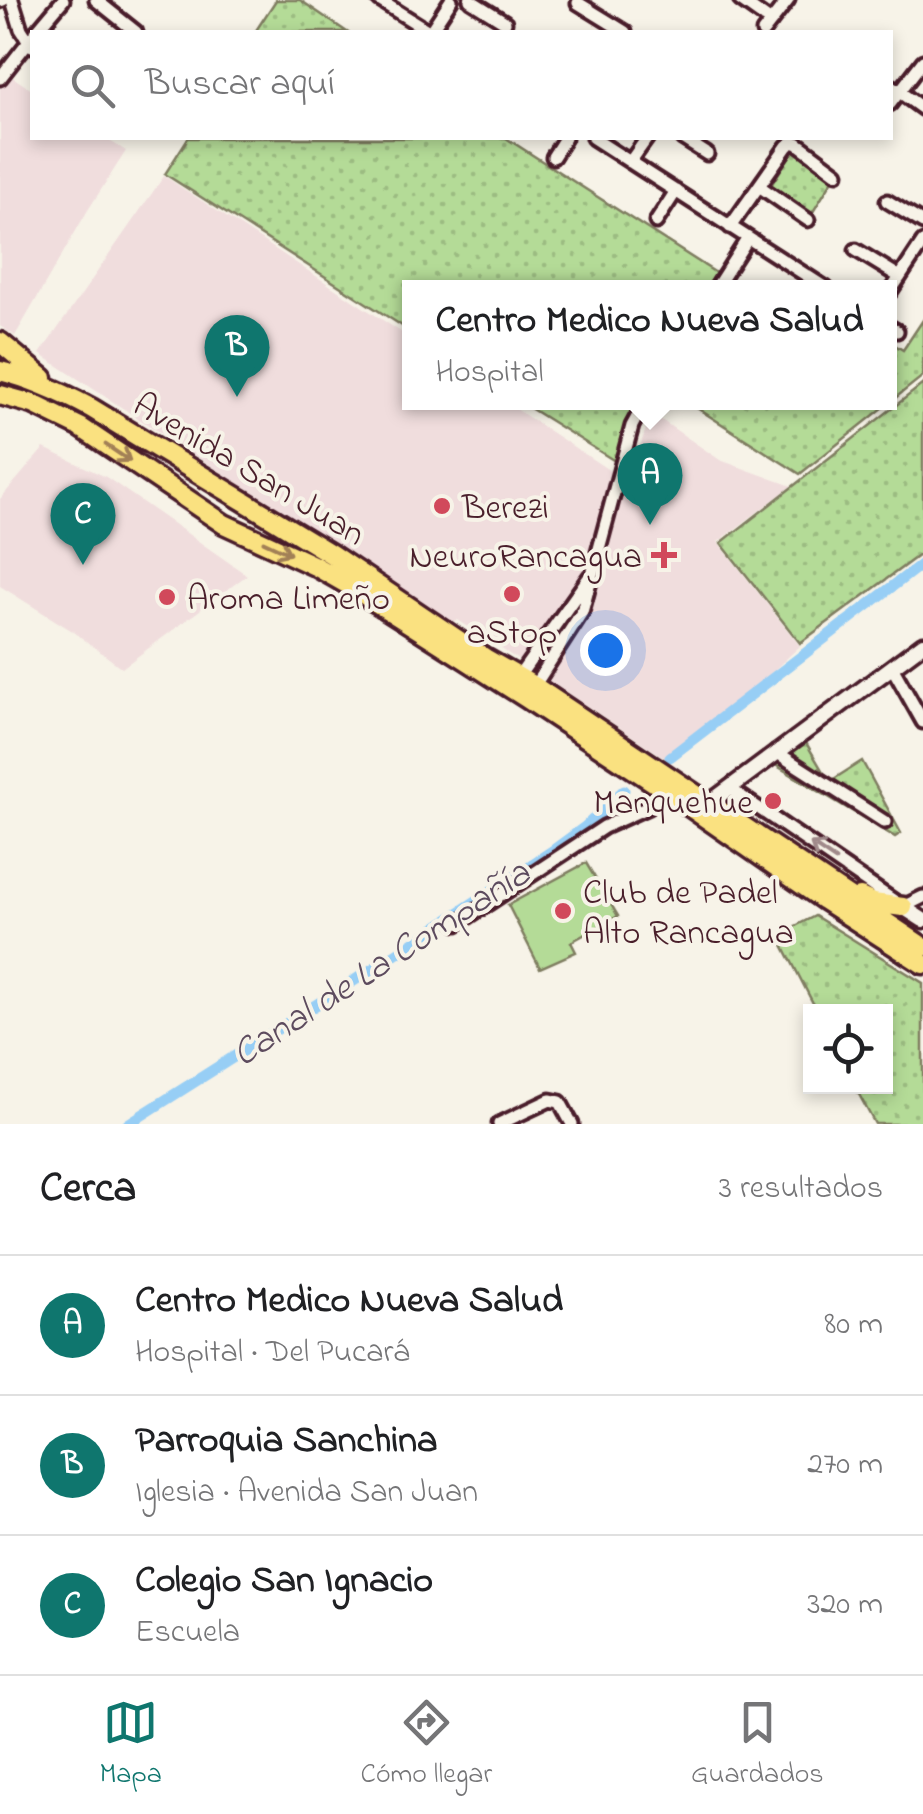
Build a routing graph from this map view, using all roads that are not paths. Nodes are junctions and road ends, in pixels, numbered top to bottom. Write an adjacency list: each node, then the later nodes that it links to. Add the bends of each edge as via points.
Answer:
1 (12, 0): 17 (street)
2 (63, 0): 12 (street)
3 (96, 0): 13 (street)
4 (380, 0): 14 (street)
5 (451, 0): 15 (street)
6 (470, 0): 10 (street)
7 (740, 0): 11 (street)
8 (788, 0): 11 (street)
9 (578, 4): 16 (street)
10 (505, 22)
11 (767, 27)
12 (40, 30)
13 (134, 30)
14 (427, 30)
15 (431, 30)
16 (622, 30)
17 (30, 36)
18 (30, 42): 20 (street)
19 (923, 62): 21 (street)
20 (0, 78)
21 (896, 88): 22 (street)
22 (923, 109)
23 (563, 140): 28 (street)
24 (596, 140): 29 (street)
25 (646, 140): 29 (street)
26 (685, 140): 27 (street)
27 (707, 154)
28 (553, 156)
29 (630, 162): 32 (street)
30 (837, 173): 31 (street, via 792,142)
31 (759, 186): 34 (street); 37 (street)
32 (676, 191): 35 (street); 37 (street)
33 (887, 200): 36 (street)
34 (808, 220)
35 (656, 222)
36 (923, 223)
37 (730, 228): 38 (street)
38 (748, 238): 42 (street); 43 (street)
39 (923, 242): 41 (street)
40 (856, 250): 41 (street)
41 (900, 277): 44 (street)
42 (721, 280)
43 (814, 280)
44 (897, 282)
45 (0, 342): 47 (main road)
46 (0, 371): 47 (main road, Avenida San Juan)
47 (59, 391): 49 (main road, Avenida San Juan)
48 (0, 395): 51 (main road, Avenida San Juan)
49 (91, 408): 51 (main road); 52 (main road, Avenida San Juan)
50 (641, 410): 56 (street, via 596,568)
51 (80, 428): 53 (main road, Avenida San Juan, one-way to 53)
52 (214, 484): 53 (main road, via 201,502); 56 (main road, Avenida San Juan, via 331,554)
53 (191, 503): 56 (main road, Avenida San Juan, one-way to 56, via 315,566)
54 (923, 644): 55 (street)
55 (892, 667): 57 (street); 58 (street)
56 (523, 687): 60 (main road, Avenida San Juan); 61 (main road, Avenida San Juan)
57 (923, 722)
58 (776, 752): 59 (street); 62 (street)
59 (729, 788): 61 (street); 65 (street, one-way to 59)
60 (667, 791): 61 (main road, Avenida San Juan); 67 (street)
61 (702, 808): 63 (main road); 69 (main road)
62 (885, 822)
63 (811, 872): 65 (main road, via 873,903); 68 (main road)
64 (923, 897): 65 (street)
65 (903, 907): 66 (street)
66 (923, 920)
67 (457, 924)
68 (923, 947)
69 (923, 964)
70 (499, 1124): 71 (street, via 550,1100 560,1102)
71 (572, 1124)

